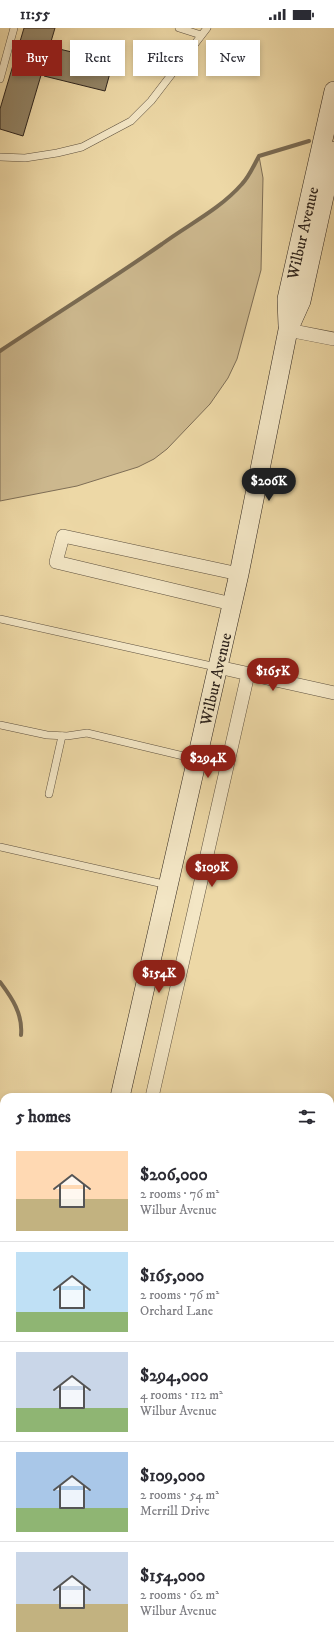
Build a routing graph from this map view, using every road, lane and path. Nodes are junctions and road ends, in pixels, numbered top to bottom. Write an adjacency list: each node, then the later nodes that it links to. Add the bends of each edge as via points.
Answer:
1 (14, 28): 5 (lane)
2 (180, 28): 4 (lane)
3 (207, 28): 4 (lane)
4 (201, 35): 8 (lane, via 151,101 131,121 82,147 25,158)
5 (0, 79)
6 (334, 91): 9 (main road, Wilbur Avenue, via 287,299)
7 (334, 151): 9 (main road, Wilbur Avenue, via 301,301)
8 (0, 157)
9 (288, 330): 10 (street); 11 (main road, Wilbur Avenue)
10 (334, 339)
11 (239, 574): 12 (main road, Wilbur Avenue); 12 (street, via 63,536 56,562)
12 (232, 604): 14 (main road, Wilbur Avenue)
13 (0, 618): 14 (lane)
14 (218, 667): 15 (street); 19 (main road, Wilbur Avenue)
15 (248, 674): 16 (street); 24 (street)
16 (333, 689)
17 (0, 725): 18 (lane)
18 (62, 736): 19 (lane, via 86,733); 20 (lane)
19 (197, 759): 22 (main road, Wilbur Avenue)
20 (49, 794)
21 (0, 848): 22 (lane)
22 (168, 885): 23 (main road, Wilbur Avenue)
23 (121, 1093)
24 (153, 1093)

